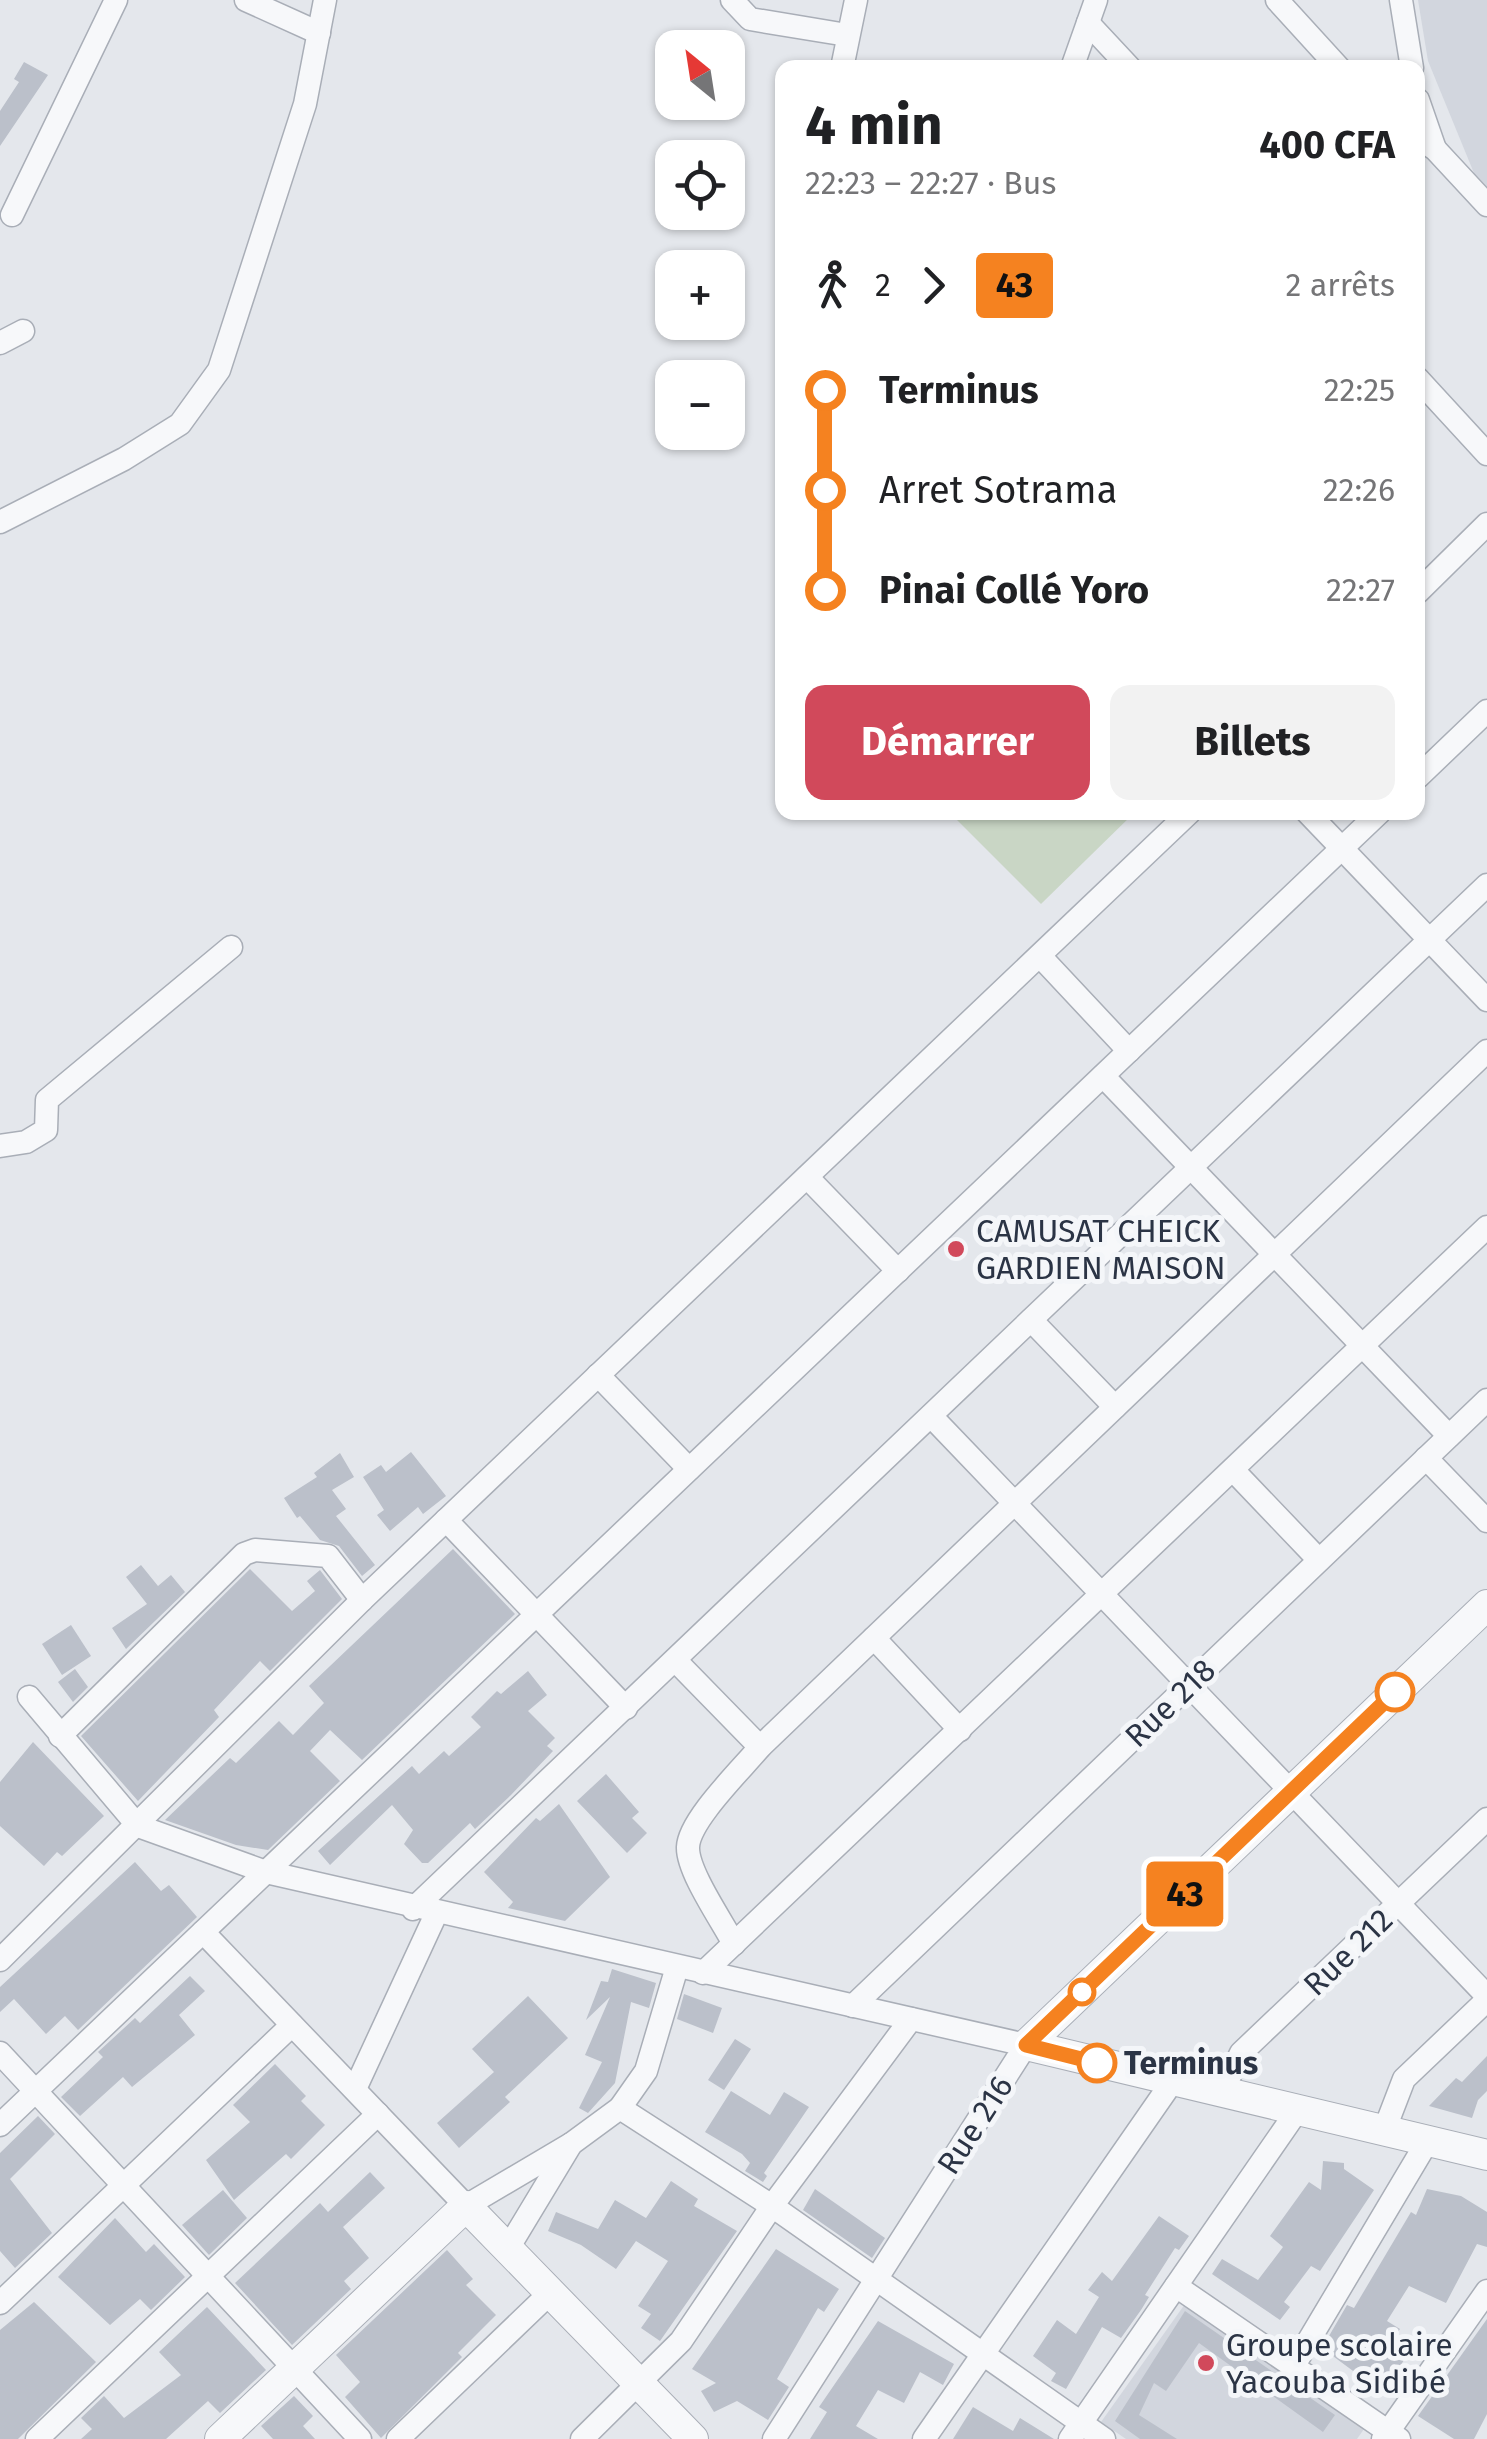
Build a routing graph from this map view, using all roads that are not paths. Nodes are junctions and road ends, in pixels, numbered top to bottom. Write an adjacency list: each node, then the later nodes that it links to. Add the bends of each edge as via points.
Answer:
1 (116, 0): 19 (street)
2 (246, 0): 10 (street)
3 (324, 0): 10 (street)
4 (732, 0): 11 (street, via 750,20)
5 (856, 0): 11 (street)
6 (1096, 0): 9 (street)
7 (1277, 0): 15 (street)
8 (1401, 0): 16 (street)
9 (1088, 23): 13 (street); 14 (street)
10 (318, 33): 24 (street, via 305,104 219,370 180,424)
11 (847, 34): 12 (street)
12 (843, 60)
13 (1075, 60)
14 (1123, 60)
15 (1332, 60)
16 (1411, 60)
17 (1426, 144): 18 (street)
18 (1487, 205)
19 (12, 215)
20 (22, 331): 21 (street)
21 (0, 343)
22 (1425, 387): 23 (street)
23 (1487, 454)
24 (0, 522)
25 (1487, 524): 26 (street)
26 (1425, 585)
27 (1482, 725): 28 (street)
28 (1425, 771)
29 (1182, 820): 36 (street)
30 (1315, 820): 32 (street)
31 (1372, 820): 32 (street)
32 (1342, 848): 34 (street); 38 (street)
33 (1487, 885): 34 (street)
34 (1430, 940): 37 (street); 42 (street)
35 (231, 947): 41 (street, via 47,1100 46,1130)
36 (1040, 956): 38 (street); 43 (street)
37 (1487, 1000)
38 (1129, 1051): 40 (street)
39 (1487, 1051): 45 (street)
40 (1103, 1076): 42 (street); 46 (street)
41 (0, 1146)
42 (1191, 1168): 45 (street); 47 (street)
43 (807, 1177): 46 (street); 49 (street)
44 (1487, 1227): 48 (street)
45 (1275, 1254): 48 (street); 51 (street)
46 (898, 1271): 55 (street)
47 (1031, 1320): 51 (street); 52 (street)
48 (1362, 1346): 53 (street); 56 (street)
49 (598, 1375): 55 (street); 58 (street)
50 (1487, 1400): 53 (street, Rue 218)
51 (1115, 1408): 57 (street)
52 (930, 1416): 57 (street); 66 (street)
53 (1449, 1436): 54 (street, Rue 218)
54 (1426, 1458): 59 (street); 60 (street, Rue 218)
55 (689, 1470): 64 (street)
56 (1233, 1470): 60 (street); 61 (street)
57 (1014, 1504): 61 (street); 65 (street)
58 (446, 1520): 62 (street); 64 (street)
59 (1487, 1521)
60 (1319, 1560): 67 (street, Rue 218)
61 (1102, 1595): 67 (street); 70 (street)
62 (362, 1600): 71 (street, via 328,1556 244,1554); 75 (street)
63 (1487, 1605): 73 (street, Rue 216)
64 (536, 1614): 69 (street); 76 (street)
65 (874, 1638): 70 (street); 72 (street)
66 (676, 1660): 69 (street); 72 (street)
67 (1189, 1685): 73 (street); 85 (street, Rue 218)
68 (29, 1697): 71 (street)
69 (626, 1708): 78 (street)
70 (960, 1730): 80 (street)
71 (60, 1736): 75 (street)
72 (760, 1747): 80 (street, via 693,1828 688,1846)
73 (1291, 1792): 77 (street); 88 (street, Rue 216)
74 (1487, 1819): 77 (street, Rue 212)
75 (138, 1826): 76 (street); 81 (street)
76 (266, 1872): 78 (street); 79 (street)
77 (1398, 1903): 84 (street); 93 (street, Rue 212, via 1241,2053)
78 (425, 1911): 82 (street); 91 (street)
79 (204, 1932): 87 (street); 92 (street)
80 (734, 1944): 83 (street)
81 (0, 1960)
82 (677, 1967): 83 (street); 94 (street, via 646,2071)
83 (704, 1973): 85 (street)
84 (1487, 1998): 98 (street, via 1404,2080)
85 (852, 2006): 86 (street)
86 (911, 2020): 88 (street); 104 (street)
87 (292, 2025): 91 (street); 102 (street)
88 (1026, 2045): 90 (street); 107 (street, Rue 216)
89 (0, 2053): 92 (street)
90 (1172, 2082): 93 (street); 112 (street)
91 (355, 2090): 96 (street)
92 (34, 2092): 97 (street); 102 (street)
93 (1221, 2094): 95 (street)
94 (620, 2108): 100 (street); 104 (street)
95 (1297, 2111): 98 (street); 108 (street)
96 (378, 2114): 103 (street); 106 (street)
97 (0, 2125)
98 (1384, 2131): 99 (street)
99 (1427, 2142): 101 (street); 113 (street)
100 (571, 2144): 103 (street); 105 (street)
101 (1487, 2155)
102 (123, 2186): 106 (street); 111 (street)
103 (466, 2206): 105 (street); 114 (street)
104 (772, 2206): 107 (street); 115 (street, via 681,2340)
105 (508, 2250): 110 (street)
106 (207, 2277): 114 (street); 118 (street)
107 (876, 2280): 112 (street); 124 (street, Rue 216)
108 (1176, 2286): 113 (street); 116 (street)
109 (1487, 2291): 117 (street)
110 (550, 2293): 115 (street); 121 (street)
111 (0, 2303)
112 (983, 2354): 116 (street); 125 (street)
113 (1292, 2367): 117 (street)
114 (294, 2369): 119 (street); 120 (street)
115 (640, 2385): 122 (street); 123 (street)
116 (1076, 2431): 126 (street)
117 (1390, 2436)
118 (37, 2439)
119 (220, 2439)
120 (360, 2439)
121 (398, 2439)
122 (582, 2439)
123 (693, 2439)
124 (774, 2439)
125 (924, 2439)
126 (1104, 2439)

